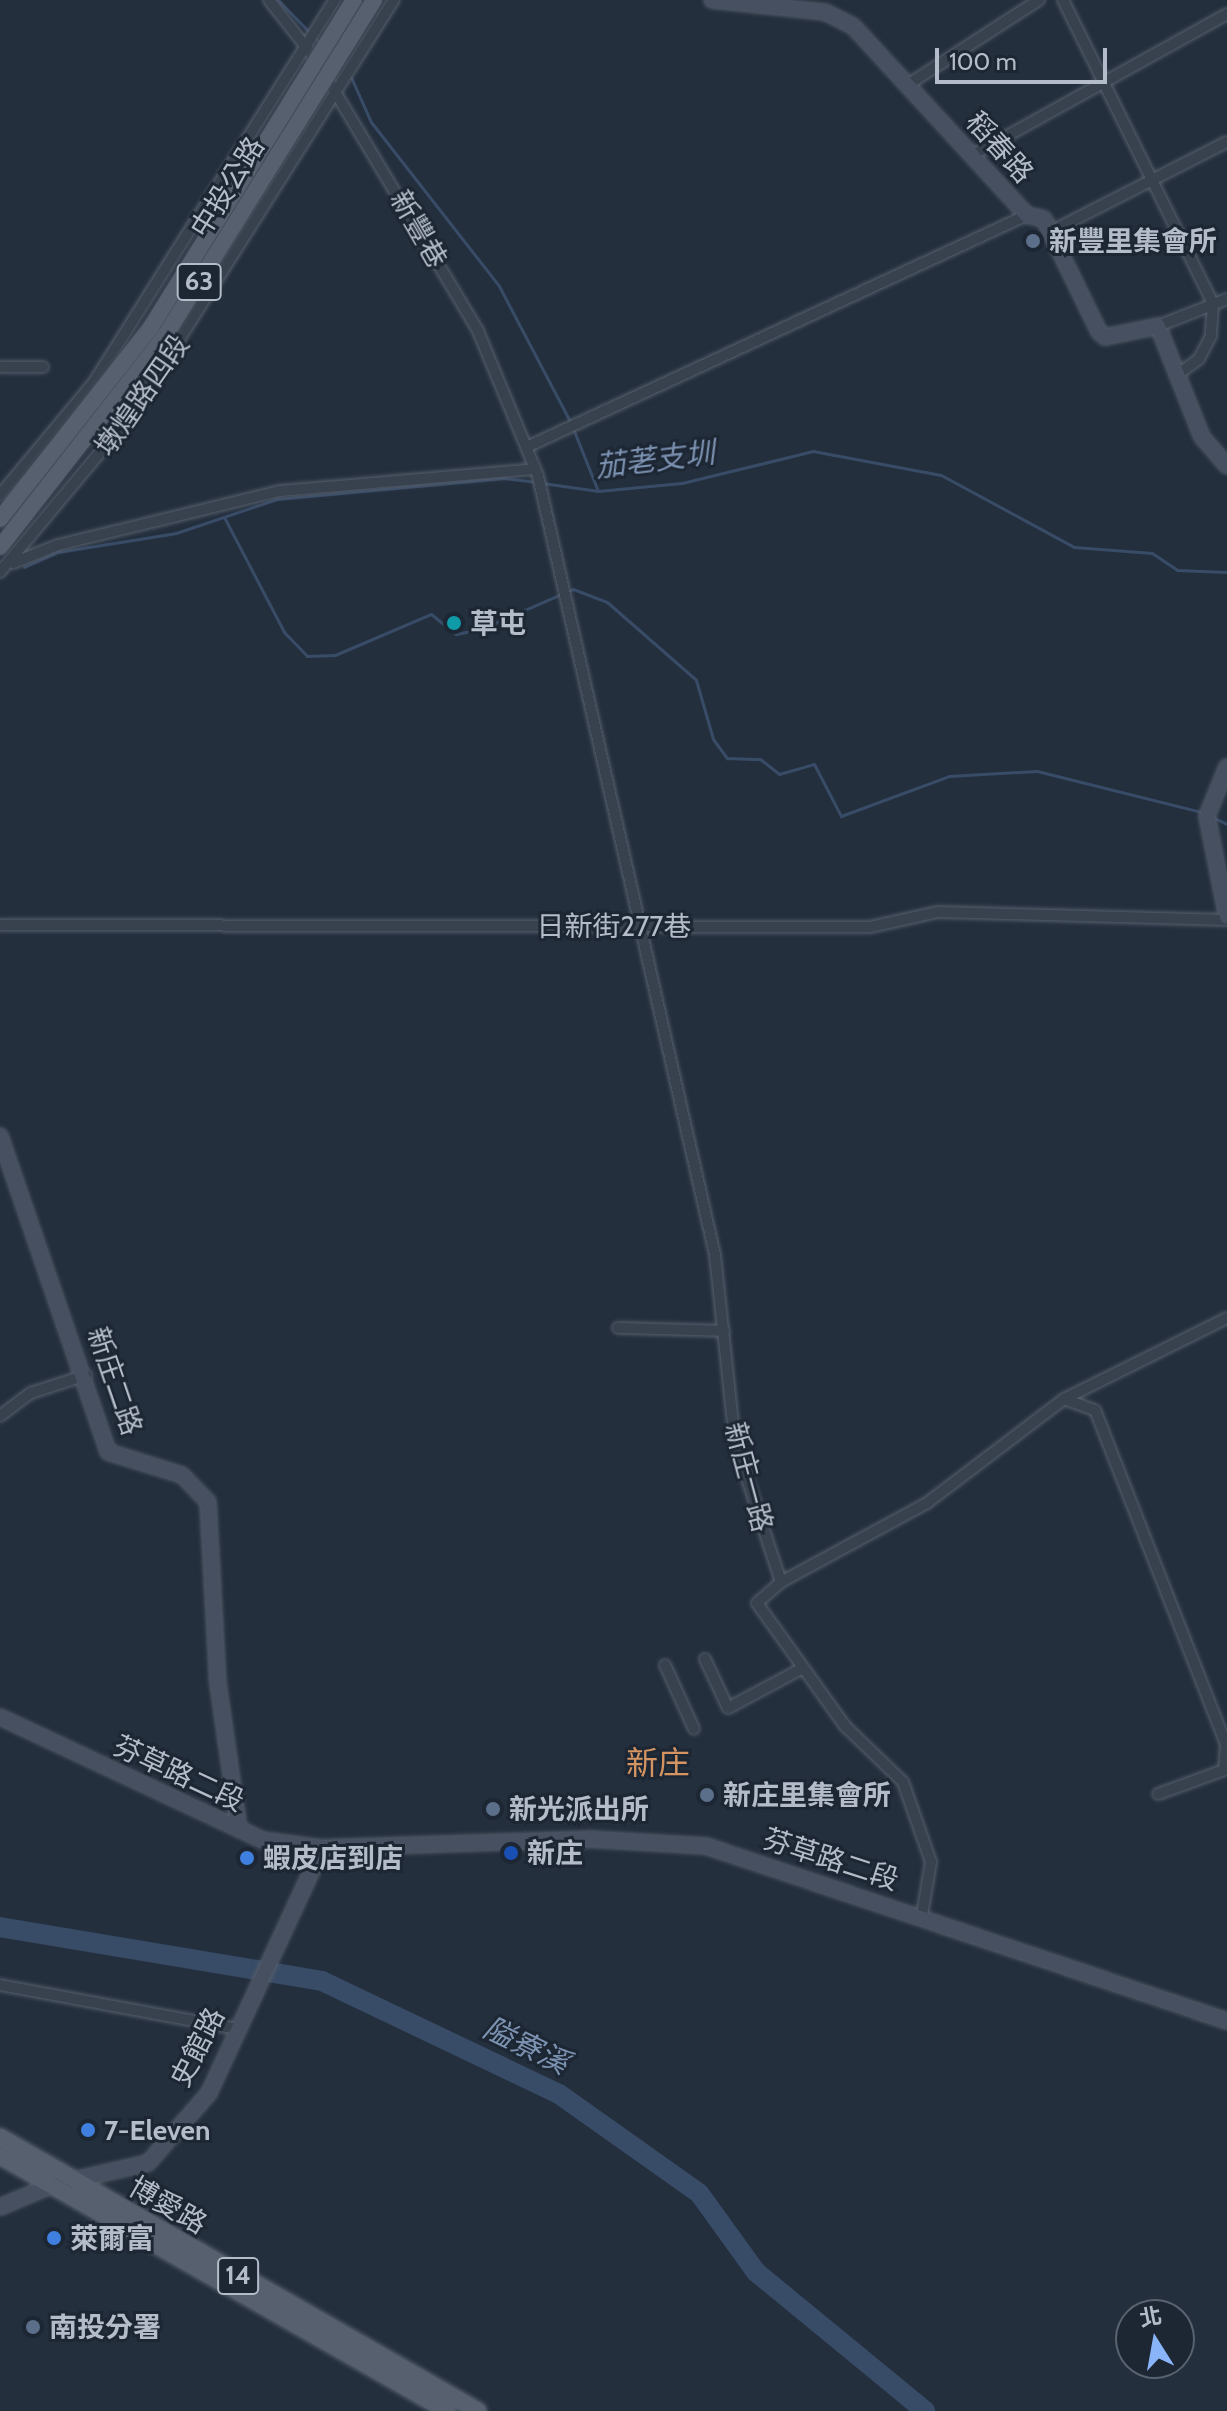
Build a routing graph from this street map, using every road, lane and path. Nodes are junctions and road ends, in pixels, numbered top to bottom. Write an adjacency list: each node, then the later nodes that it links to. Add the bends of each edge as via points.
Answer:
1 (269, 0): 11 (street, 新豐巷)
2 (335, 0): 11 (street, 墩煌路四段)
3 (354, 0): 30 (main road, 中投公路 / 63, bridge, via 151,327)
4 (374, 0): 31 (main road, 中投公路 / 63, bridge, via 165,336)
5 (394, 0): 14 (street, 墩煌路四段)
6 (712, 0): 9 (street, 稻春路)
7 (1039, 0): 13 (street)
8 (1063, 0): 12 (street)
9 (810, 5): 13 (street, 稻春路, via 853,26)
10 (1227, 14): 12 (street)
11 (307, 44): 14 (street, 新豐巷); 29 (street, 墩煌路四段, via 94,382)
12 (1102, 82): 16 (street); 17 (street)
13 (909, 84): 16 (street, 稻春路)
14 (336, 94): 26 (street, 新豐巷, via 478,331); 32 (street, 墩煌路四段, via 132,414)
15 (1227, 142): 17 (street)
16 (971, 156): 18 (street, 稻春路)
17 (1153, 182): 19 (street); 21 (street)
18 (1027, 215): 19 (street, 稻春路, via 1044,219); 26 (street)
19 (1052, 231): 22 (street, via 1099,332 1112,336)
20 (1227, 299): 21 (street)
21 (1213, 304): 22 (street); 25 (street, via 1199,359)
22 (1158, 326): 25 (street)
23 (0, 367): 24 (street)
24 (43, 367)
25 (1176, 376): 27 (street, via 1202,437)
26 (529, 446): 28 (street, 新豐巷)
27 (1227, 466)
28 (538, 477): 32 (street, via 279,491 58,545); 36 (street, 新豐巷)
29 (0, 495)
30 (0, 519)
31 (0, 547)
32 (3, 568)
33 (1227, 767): 34 (street, via 1207,816)
34 (1227, 918): 36 (street, 日新街277巷, via 938,912 870,927)
35 (0, 925): 36 (street, 日新街277巷)
36 (641, 926): 40 (street, 新庄一路, via 715,1255)
37 (0, 1136): 41 (street, 新庄二路)
38 (1227, 1318): 42 (street)
39 (618, 1328): 40 (street)
40 (724, 1331): 44 (street, 新庄一路, via 735,1442)
41 (86, 1375): 43 (street, via 31,1393); 51 (street, 新庄二路, via 108,1452 182,1475 208,1502 218,1684)
42 (1064, 1399): 44 (street, via 927,1503); 50 (street, via 1095,1410 1226,1744 1224,1770)
43 (0, 1416)
44 (781, 1582): 47 (street, via 757,1603)
45 (705, 1659): 47 (street, via 728,1708)
46 (665, 1665): 49 (street)
47 (801, 1669): 53 (street, via 845,1726 903,1782 931,1862)
48 (0, 1717): 51 (street, 芬草路二段)
49 (694, 1729)
50 (1158, 1794)
51 (239, 1829): 52 (street, 芬草路二段)
52 (322, 1848): 53 (street, 芬草路二段, via 659,1838); 56 (street, 史館路, via 318,1871 266,1962)
53 (922, 1915): 55 (street, 芬草路二段)
54 (0, 1985): 56 (street)
55 (1227, 2021)
56 (240, 2024): 59 (street, 史館路, via 209,2093 148,2163)
57 (0, 2137): 59 (main road, 博愛路 / 14)
58 (0, 2156): 60 (main road, 博愛路 / 14)
59 (76, 2183): 60 (street, 史館路); 63 (main road, 博愛路 / 14)
60 (52, 2185): 61 (street, 史館路); 62 (main road, 博愛路 / 14)
61 (0, 2207)
62 (447, 2411)
63 (478, 2411)

